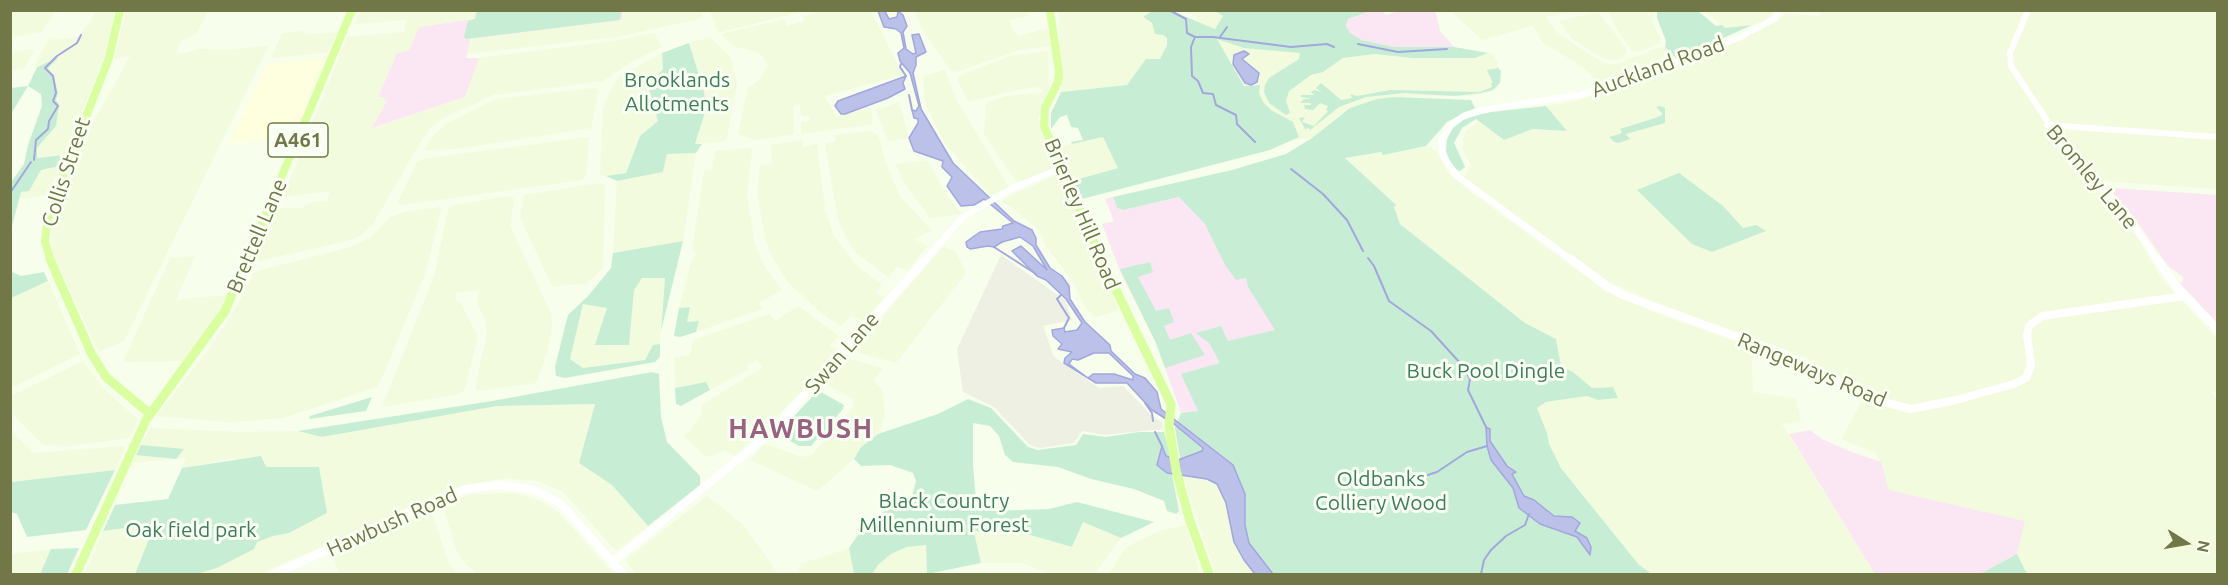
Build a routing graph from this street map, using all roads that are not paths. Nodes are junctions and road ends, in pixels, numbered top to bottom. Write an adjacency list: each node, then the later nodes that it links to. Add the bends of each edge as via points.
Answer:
1 (120, 10): 12 (main road, Collis Street, via 109,58 56,193 45,242 91,353 106,377)
2 (352, 10): 12 (main road, Brettell Lane / A461, via 225,311)
3 (1050, 10): 9 (main road, Brierley Hill Road, via 1059,72 1045,108 1044,126)
4 (1779, 10): 8 (street, Auckland Road, via 1775,18 1741,37 1621,84 1579,96 1465,115 1449,128)
5 (2028, 10): 6 (street, Bromley Lane, via 2009,59)
6 (2047, 125): 7 (street); 10 (street, Bromley Lane, via 2073,160 2126,215)
7 (2217, 137)
8 (1440, 149): 10 (street, Rangeways Road, via 1456,175 1608,287 1783,353 1871,399 1911,408 1956,400 2026,378 2031,365 2029,326 2042,316)
9 (1061, 168): 13 (street, Swan Lane, via 980,205 946,234 769,434); 17 (main road, Brierley Hill Road, via 1131,324 1169,397 1182,495)
10 (2185, 296): 11 (street, Bromley Lane)
11 (2217, 330)
12 (150, 414): 14 (main road, A461)
13 (613, 562): 15 (street, Hawbush Road, via 561,504 536,490 498,485 466,489 434,501); 16 (street, Hawbush Road)
14 (76, 574)
15 (274, 574)
16 (623, 574)
17 (1209, 574)

